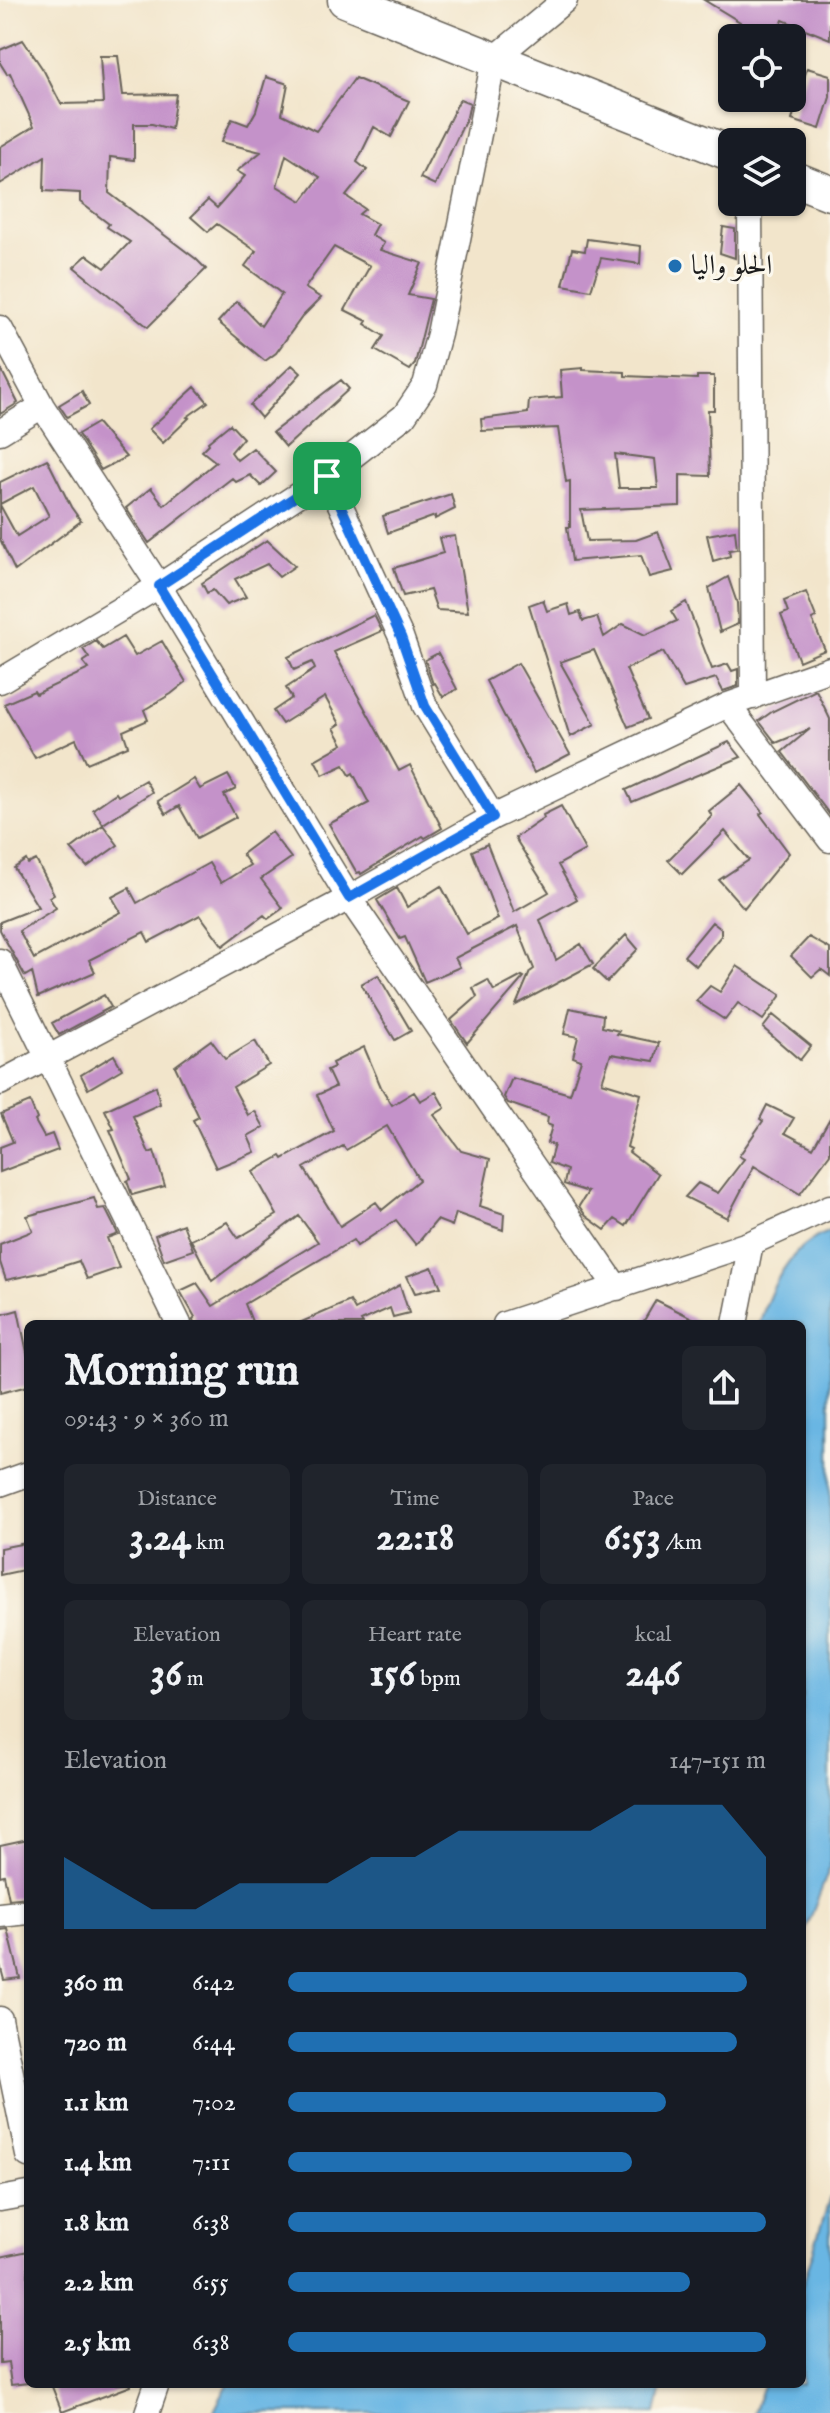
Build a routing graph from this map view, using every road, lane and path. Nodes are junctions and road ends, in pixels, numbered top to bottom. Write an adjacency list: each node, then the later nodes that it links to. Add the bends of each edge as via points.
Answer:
1 (345, 0): 3 (main road)
2 (565, 0): 3 (street)
3 (494, 59): 4 (main road); 11 (street, via 425,385 404,416)
4 (718, 148)
5 (806, 184): 6 (main road)
6 (830, 193)
7 (750, 216): 15 (street)
8 (0, 328): 9 (street)
9 (42, 406): 10 (street); 12 (street)
10 (0, 432)
11 (327, 476): 12 (street); 17 (street, via 401,637 425,706)
12 (159, 586): 14 (street); 19 (street)
13 (830, 669): 15 (street)
14 (0, 681)
15 (753, 697): 16 (street)
16 (728, 705): 17 (street); 18 (street)
17 (493, 817): 19 (street)
18 (830, 840)
19 (349, 898): 21 (street); 25 (street)
20 (0, 961): 21 (street)
21 (48, 1059): 22 (street); 26 (street)
22 (0, 1083)
23 (830, 1207): 24 (street)
24 (751, 1243): 25 (street); 28 (street)
25 (617, 1288): 27 (street)
26 (177, 1320)
27 (517, 1320)
28 (736, 1320)
29 (24, 1475): 30 (street)
30 (0, 1484)
31 (24, 1912): 32 (street)
32 (0, 1915)
33 (1, 2028): 34 (street)
34 (24, 2136)
35 (24, 2195): 36 (street)
36 (0, 2199)
37 (156, 2388): 38 (street)
38 (147, 2413)

